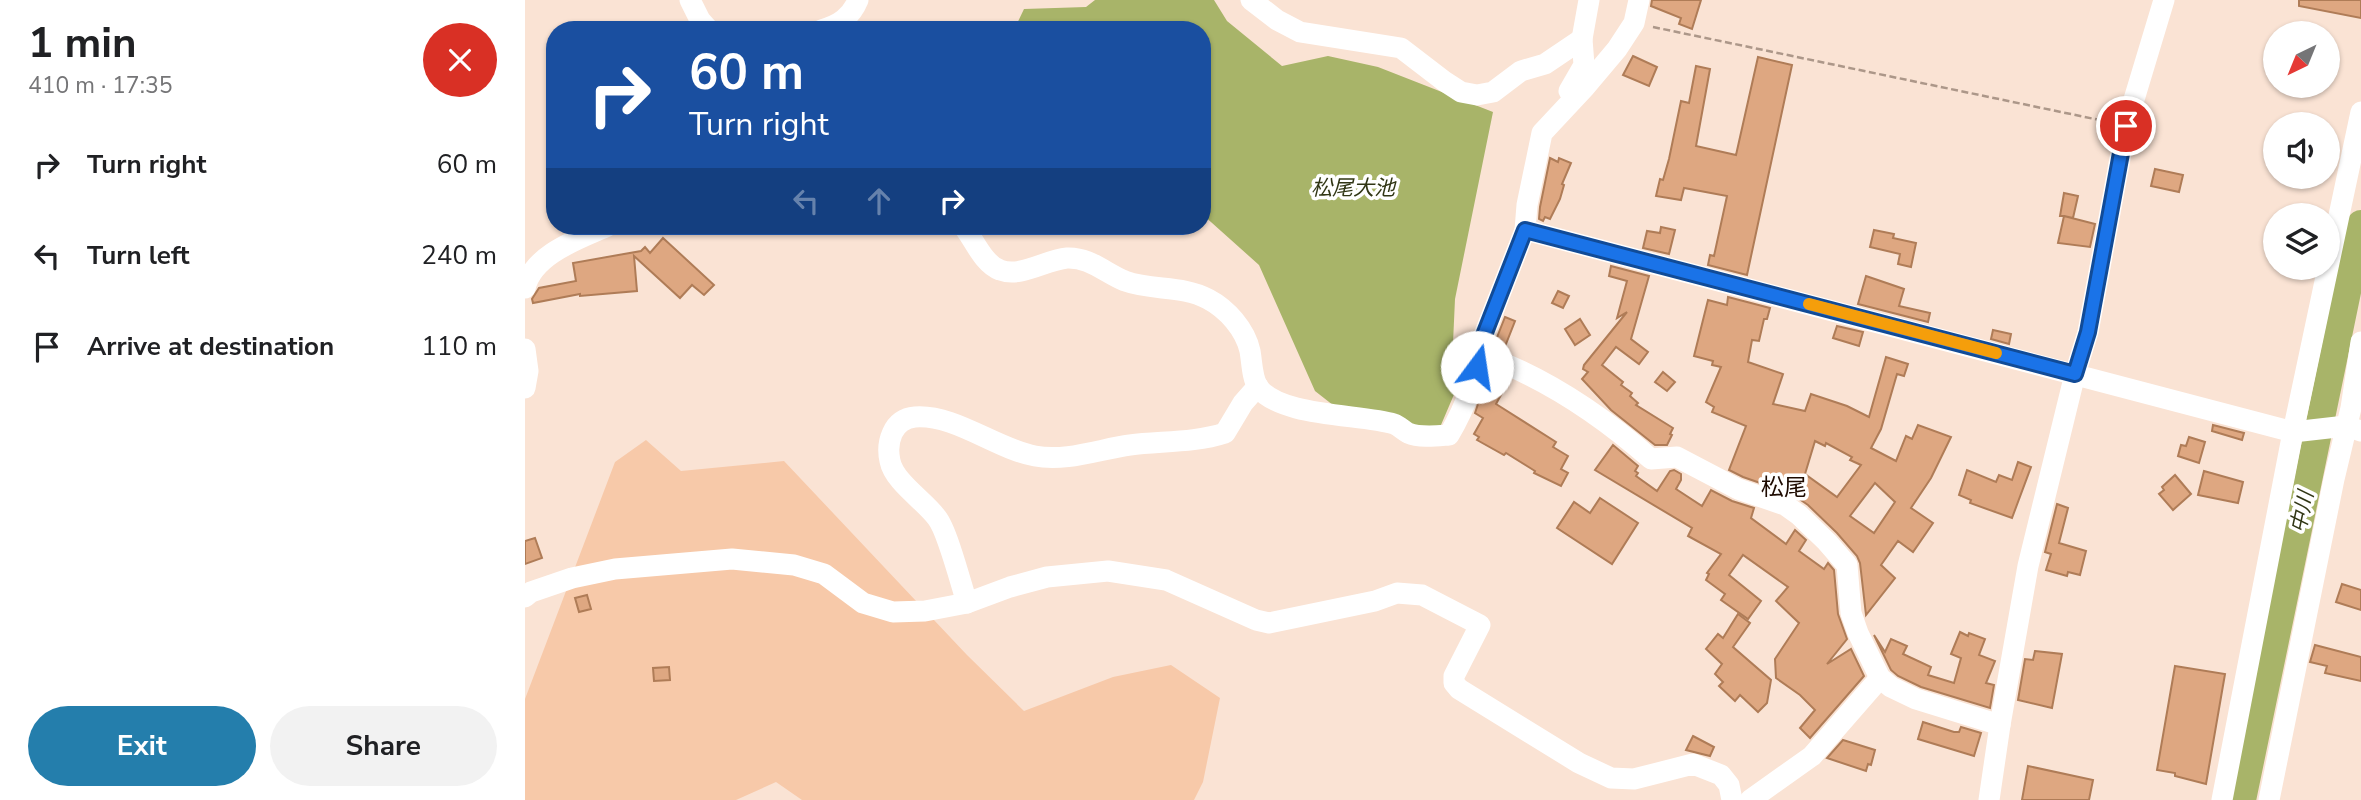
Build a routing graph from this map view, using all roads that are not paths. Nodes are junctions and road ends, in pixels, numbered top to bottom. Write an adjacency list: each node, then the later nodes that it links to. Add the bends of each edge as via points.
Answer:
1 (690, 0): 7 (street)
2 (858, 0): 8 (street)
3 (1251, 0): 9 (street, via 1300,32 1401,48 1461,92 1478,95 1493,92 1521,71 1545,64)
4 (1590, 0): 9 (street)
5 (1639, 0): 11 (street, via 1634,23 1602,69)
6 (2164, 0): 19 (street, via 2126,126 2088,332)
7 (701, 21)
8 (842, 21)
9 (1582, 40): 11 (street, via 1584,65)
10 (2361, 111): 23 (street)
11 (1552, 120): 12 (street, via 1539,142)
12 (1525, 230): 18 (street); 19 (street)
13 (589, 235): 15 (street, via 555,251 528,277)
14 (969, 235): 20 (street, via 988,262 1003,272 1067,258 1090,261 1123,280 1209,299 1243,334)
15 (525, 288)
16 (2361, 342): 22 (street)
17 (525, 349): 21 (street)
18 (1477, 353): 20 (street, via 1471,386 1449,435 1429,437 1408,433 1397,425 1322,414 1271,398); 26 (street, via 1509,364 1557,391 1619,431 1651,459 1677,457 1799,515 1847,565 1851,613)
19 (2075, 374): 23 (street); 27 (street, via 2028,566)
20 (1258, 386): 25 (street, via 1225,433 1061,457 1035,456 940,420 913,417 899,423 888,439 890,463 894,473 939,519)
21 (525, 388)
22 (2354, 429): 23 (street); 32 (street)
23 (2294, 432): 31 (street)
24 (525, 597): 25 (street, via 572,578 615,569 732,559 794,565 824,574 863,603 893,612)
25 (967, 603): 28 (street, via 1047,577 1108,571 1166,580 1269,623 1397,593 1422,596 1480,625 1454,676 1459,689 1611,778 1634,779 1693,764 1721,775)
26 (1879, 678): 27 (street, via 1916,699); 29 (street, via 1812,756)
27 (2000, 725): 30 (street)
28 (1732, 800)
29 (1749, 800)
30 (1989, 800)
31 (2222, 800)
32 (2269, 800)

